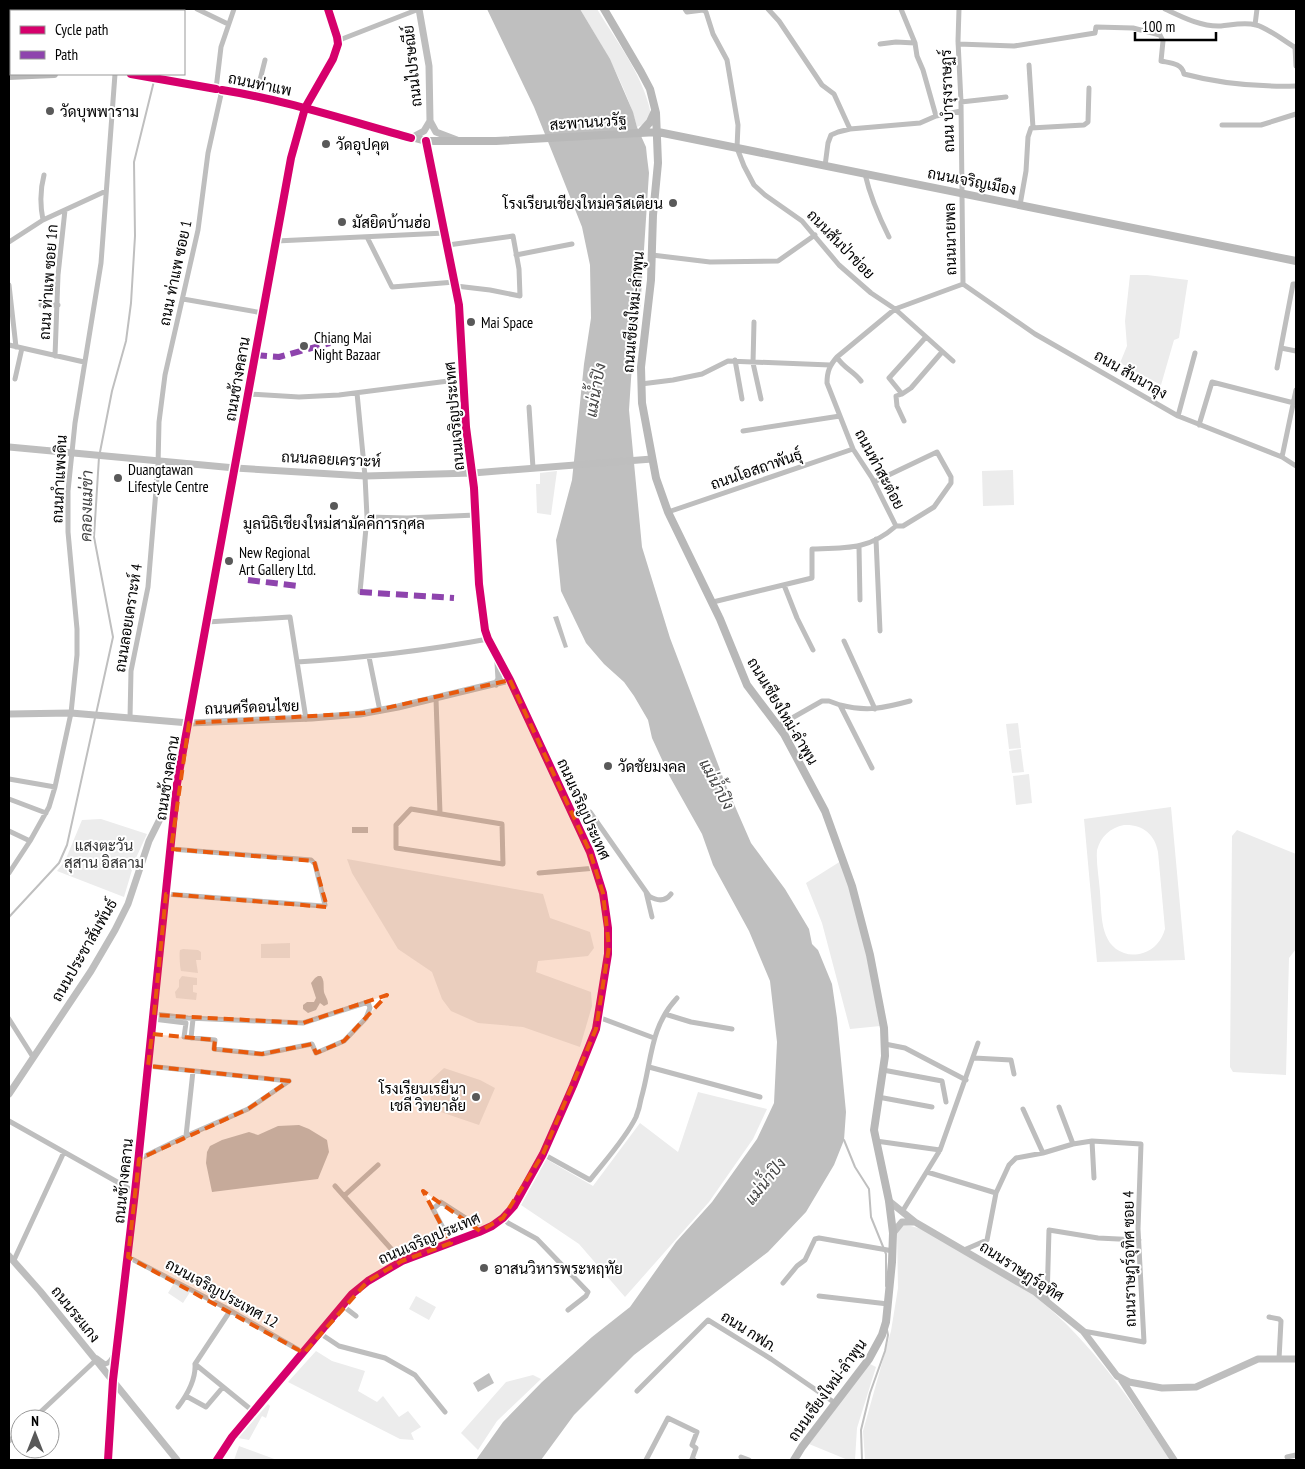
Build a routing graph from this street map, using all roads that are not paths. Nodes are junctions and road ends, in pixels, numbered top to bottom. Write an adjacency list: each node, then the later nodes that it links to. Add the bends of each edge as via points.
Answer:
1 (197, 9): 12 (street)
2 (234, 9): 12 (street, ถนน ท่าแพ ซอย 1)
3 (328, 9): 14 (street)
4 (419, 9): 14 (street); 35 (street, ถนนไปรษณีย์, via 429,66)
5 (604, 9): 30 (main road, ถนนเชียงใหม่-ลำพูน, via 642,72)
6 (685, 9): 45 (street, via 687,12 706,12 713,34 726,56 738,125)
7 (768, 9): 38 (street, via 822,85 834,94)
8 (901, 9): 15 (street)
9 (959, 9): 17 (street, ถนน บำรุงราษฏร์)
10 (1165, 9): 13 (street, via 1203,24)
11 (1257, 9): 13 (street)
12 (228, 24): 26 (street, ถนน ท่าแพ ซอย 1, via 221,47)
13 (1255, 25): 18 (street)
14 (339, 40): 31 (street, via 334,59)
15 (915, 43): 16 (street); 34 (street, via 916,56)
16 (880, 44)
17 (958, 44): 24 (street, via 1014,46 1095,33 1096,26 1133,28 1160,35 1163,41 1161,61 1180,66 1184,74 1243,84); 29 (street, ถนน บำรุงราษฏร์)
18 (1296, 48): 21 (street)
19 (266, 60): 27 (street)
20 (1029, 65): 37 (street)
21 (1296, 66)
22 (115, 75): 49 (street, ถนนกำแพงดิน)
23 (137, 75): 26 (main road, ถนนท่าแพ)
24 (1296, 86)
25 (1089, 88): 37 (street, via 1088,122 1084,126)
26 (219, 89): 27 (main road, ถนนท่าแพ); 69 (street, ถนน ท่าแพ ซอย 1, via 198,230)
27 (256, 96): 31 (main road, ถนนท่าแพ)
28 (1006, 97): 29 (street)
29 (961, 102): 32 (street, ถนน บำรุงราษฏร์)
30 (655, 105): 39 (main road, via 653,117); 40 (main road, ถนนเชียงใหม่-ลำพูน)
31 (305, 108): 41 (main road, ถนนท่าแพ); 58 (street, ถนนช้างคลาน, via 291,158)
32 (961, 111): 34 (street); 50 (street, ถนน บำรุงราษฏร์)
33 (1296, 114): 36 (street, via 1261,125)
34 (936, 116): 38 (street, via 920,123)
35 (430, 121): 41 (street, ถนนไปรษณีย์, via 424,131); 44 (street, ถนนไปรษณีย์, via 440,134)
36 (1222, 125)
37 (1032, 128): 51 (street, via 1028,137)
38 (850, 129): 46 (street, via 831,135)
39 (641, 132): 40 (main road, ถนนเจริญเมือง); 42 (main road, สะพานนวรัฐ)
40 (658, 132): 45 (main road, ถนนเจริญเมือง); 63 (main road, ถนนเชียงใหม่-ลำพูน)
41 (411, 138): 43 (main road, ถนนท่าแพ)
42 (536, 139): 44 (main road, ถนนท่าแพ)
43 (426, 141): 44 (main road, ถนนท่าแพ); 54 (street, ถนนเจริญประเทศ)
44 (460, 141)
45 (737, 148): 46 (main road, ถนนเจริญเมือง); 55 (street, ถนนสันป่าข่อย, via 759,190 802,221)
46 (825, 166): 47 (main road, ถนนเจริญเมือง)
47 (865, 174): 50 (main road, ถนนเจริญเมือง); 57 (street)
48 (44, 175): 53 (street, via 41,185)
49 (106, 191): 52 (street); 87 (street, ถนนกำแพงดิน, via 101,263)
50 (962, 193): 51 (main road, ถนนเจริญเมือง); 66 (street, ถนนนายพล)
51 (1020, 205): 64 (main road, ถนนเจริญเมือง)
52 (65, 210): 53 (street); 71 (street, ถนน ท่าแพ ซอย 1ก)
53 (43, 220): 59 (street)
54 (445, 233): 56 (street); 61 (street, ถนนเจริญประเทศ)
55 (815, 235): 63 (street, via 778,261 710,262); 72 (street, ถนนสันป่าข่อย, via 839,264)
56 (367, 237): 58 (street); 65 (street, via 392,287)
57 (889, 237)
58 (276, 241): 73 (street, ถนนช้างคลาน)
59 (9, 242)
60 (572, 244): 62 (street)
61 (448, 245): 62 (street, via 513,236); 65 (street, ถนนเจริญประเทศ)
62 (516, 255): 65 (street, via 520,296)
63 (652, 255): 94 (main road, ถนนเชียงใหม่-ลำพูน)
64 (1296, 261)
65 (456, 284): 92 (street, ถนนเจริญประเทศ)
66 (963, 284): 72 (street); 104 (street, ถนน สันนาลุง, via 1035,334)
67 (1296, 284): 79 (street, via 1293,284)
68 (9, 285): 74 (street)
69 (183, 299): 73 (street); 113 (street, ถนน ท่าแพ ซอย 1, via 165,375 159,422)
70 (41, 305): 71 (street)
71 (58, 305): 83 (street, ถนน ท่าแพ ซอย 1ก)
72 (895, 309): 76 (street, ถนนสันป่าข่อย); 84 (street)
73 (263, 313): 97 (street, ถนนช้างคลาน)
74 (11, 320): 78 (street)
75 (754, 322): 88 (street)
76 (926, 337): 81 (street, ถนนสันป่าข่อย); 98 (street, via 889,378)
77 (9, 345): 78 (street)
78 (19, 348): 83 (street); 91 (street)
79 (1281, 348): 80 (street); 90 (street)
80 (1296, 350)
81 (942, 352): 86 (street, ถนนสันป่าข่อย); 98 (street)
82 (1195, 353): 104 (street)
83 (55, 356): 87 (street)
84 (837, 357): 89 (street); 93 (street)
85 (735, 360): 88 (street); 94 (street, via 702,374); 99 (street)
86 (953, 361)
87 (84, 362): 110 (street, ถนนกำแพงดิน)
88 (753, 363): 89 (street); 100 (street)
89 (830, 365): 103 (street, ถนนท่าสะต๋อย, via 827,383)
90 (1277, 368)
91 (16, 379)
92 (464, 379): 96 (street); 117 (street, ถนนเจริญประเทศ, via 466,427)
93 (861, 381)
94 (641, 384): 112 (main road, ถนนเชียงใหม่-ลำพูน)
95 (1296, 390): 101 (street)
96 (357, 393): 97 (street, via 299,397); 118 (street)
97 (248, 394): 115 (street, ถนนช้างคลาน)
98 (902, 394): 105 (street, via 896,396)
99 (742, 399)
100 (761, 399)
101 (1294, 403): 106 (street, via 1212,382); 111 (street)
102 (529, 407): 116 (street)
103 (840, 416): 107 (street); 108 (street, ถนนท่าสะต๋อย)
104 (1178, 416): 106 (street, ถนน สันนาลุง)
105 (904, 421)
106 (1199, 425): 111 (street, ถนน สันนาลุง)
107 (743, 430)
108 (853, 449): 119 (street, ถนนท่าสะต๋อย); 120 (street, ถนนโอสถาพันธุ์)
109 (9, 450): 110 (street, ถนนลอยเคราะห์)
110 (71, 454): 113 (street, ถนนลอยเคราะห์); 145 (street, ถนนกำแพงดิน, via 68,532 77,629)
111 (1282, 457): 114 (street, ถนน สันนาลุง)
112 (648, 459): 116 (street, ถนนลอยเคราะห์); 120 (main road, ถนนเชียงใหม่-ลำพูน)
113 (159, 461): 115 (street, ถนนลอยเคราะห์); 147 (street, ถนนลอยเคราะห์ 4, via 148,588 131,671)
114 (1296, 466)
115 (235, 468): 118 (street, ถนนลอยเคราะห์); 130 (street, ถนนช้างคลาน)
116 (533, 468): 117 (street, ถนนลอยเคราะห์)
117 (473, 473): 118 (street, ถนนลอยเคราะห์); 121 (street, ถนนเจริญประเทศ)
118 (365, 476): 122 (street)
119 (874, 482): 123 (street, ถนนท่าสะต๋อย); 123 (street, via 934,452 938,452 951,477 951,483 934,507 903,526)
120 (668, 512): 129 (main road, ถนนเชียงใหม่-ลำพูน)
121 (476, 515): 122 (street); 132 (street, ถนนเจริญประเทศ, via 480,592)
122 (368, 517): 127 (street)
123 (896, 526): 124 (street, ถนนท่าสะต๋อย)
124 (876, 539): 125 (street, ถนนท่าสะต๋อย); 131 (street)
125 (859, 547): 126 (street, ถนนท่าสะต๋อย, via 812,549 812,578); 128 (street)
126 (784, 585): 129 (street, ถนนท่าสะต๋อย); 134 (street)
127 (360, 592)
128 (860, 600)
129 (713, 602): 150 (main road, ถนนเชียงใหม่-ลำพูน, via 747,685)
130 (207, 622): 137 (street, via 290,617); 149 (street, ถนนช้างคลาน)
131 (880, 630)
132 (488, 639): 135 (street); 136 (street, ถนนเจริญประเทศ)
133 (844, 641): 143 (street)
134 (813, 650)
135 (369, 657): 137 (street); 144 (street)
136 (498, 659): 138 (street, ถนนเจริญประเทศ); 139 (street, via 499,679)
137 (297, 662): 148 (street)
138 (510, 680): 139 (street, ถนนศรีดอนไชย); 158 (street, ถนนเจริญประเทศ)
139 (496, 684): 140 (street, ถนนศรีดอนไชย)
140 (436, 699): 144 (street, ถนนศรีดอนไชย); 157 (street)
141 (910, 701): 143 (street)
142 (840, 705): 143 (street); 150 (street, via 822,701); 151 (street)
143 (875, 709)
144 (380, 711): 148 (street, ถนนศรีดอนไชย)
145 (71, 713): 146 (street, ถนนศรีดอนไชย); 147 (street, ถนนศรีดอนไชย); 154 (street, ถนนกำแพงดิน)
146 (9, 714)
147 (130, 718): 149 (street, ถนนศรีดอนไชย)
148 (306, 718): 149 (street, ถนนศรีดอนไชย)
149 (189, 723): 153 (street, ถนนช้างคลาน)
150 (778, 726): 179 (main road, ถนนเชียงใหม่-ลำพูน, via 825,811 852,886 881,1006)
151 (872, 768)
152 (9, 779): 154 (street)
153 (177, 784): 161 (street, ถนนช้างคลาน); 180 (street, ถนนประชาสัมพันธ์, via 149,841 128,904 115,930)
154 (55, 786): 156 (street, ถนนกำแพงดิน)
155 (9, 799): 156 (street)
156 (46, 813): 160 (street, ถนนกำแพงดิน)
157 (440, 813): 157 (street, via 410,809 396,826 396,848 503,864 502,824)
158 (574, 818): 162 (street, ถนนเจริญประเทศ); 165 (street, via 590,812)
159 (9, 831): 160 (street)
160 (30, 841): 163 (street, ถนนกำแพงดิน)
161 (171, 849): 166 (street, ถนนช้างคลาน); 166 (street, via 311,860 315,864 325,905)
162 (596, 868): 164 (street); 172 (street, ถนนเจริญประเทศ, via 608,934)
163 (9, 873)
164 (539, 873)
165 (646, 892): 167 (street, via 659,900); 168 (street)
166 (166, 894): 171 (street, ถนนช้างคลาน)
167 (672, 894)
168 (652, 917)
169 (677, 998): 170 (street)
170 (665, 1014): 175 (street, via 691,1022); 177 (street)
171 (153, 1017): 174 (street); 176 (street, via 186,1023 184,1037); 182 (street, ถนนช้างคลาน)
172 (598, 1017): 177 (street); 202 (street, ถนนเจริญประเทศ, via 596,1030)
173 (9, 1019): 180 (street)
174 (193, 1019): 176 (street); 176 (street, via 302,1023 368,1002 370,1008 366,1018 344,1041 316,1052 312,1044 262,1054 214,1049 215,1040)
175 (732, 1028)
176 (191, 1038)
177 (654, 1038): 183 (street)
178 (978, 1043): 181 (street)
179 (885, 1044): 184 (main road, ถนนเชียงใหม่-ลำพูน); 187 (street, via 905,1048)
180 (33, 1057): 188 (street, ถนนประชาสัมพันธ์)
181 (974, 1058): 186 (street, via 1011,1060); 187 (street)
182 (148, 1066): 185 (street); 204 (street, ถนนช้างคลาน)
183 (649, 1067): 189 (street); 202 (street, via 636,1117 590,1180)
184 (883, 1070): 190 (main road, ถนนเชียงใหม่-ลำพูน); 191 (street, via 942,1081)
185 (193, 1071): 196 (street); 196 (street, via 289,1081 248,1109)
186 (1014, 1074)
187 (966, 1080): 200 (street)
188 (9, 1094)
189 (760, 1097)
190 (878, 1097): 192 (street); 197 (main road, ถนนเชียงใหม่-ลำพูน)
191 (946, 1102)
192 (932, 1107)
193 (1059, 1107): 199 (street)
194 (1024, 1109): 203 (street)
195 (9, 1121): 201 (street)
196 (186, 1136): 204 (street)
197 (875, 1141): 200 (street); 212 (main road, ถนนเชียงใหม่-ลำพูน)
198 (1092, 1141): 199 (street); 207 (street); 218 (street, ถนนราษฎร์อุทิศ ซอย 4, via 1141,1144)
199 (1074, 1144): 203 (street)
200 (940, 1150): 206 (street)
201 (64, 1152): 209 (street); 223 (street)
202 (543, 1154): 214 (street, ถนนเจริญประเทศ, via 514,1206)
203 (1043, 1154): 210 (street, via 1012,1161)
204 (139, 1159): 209 (street, ถนนช้างคลาน)
205 (378, 1165): 211 (street)
206 (927, 1172): 210 (street); 213 (street)
207 (1094, 1178)
208 (335, 1186): 211 (street)
209 (136, 1192): 222 (street, ถนนช้างคลาน)
210 (996, 1193): 220 (street, via 988,1240)
211 (345, 1195): 224 (street)
212 (889, 1201): 213 (street, ถนนราษฎร์อุทิศ); 217 (main road, ถนนเชียงใหม่-ลำพูน)
213 (902, 1212): 215 (street, ถนนราษฎร์อุทิศ)
214 (503, 1218): 216 (street, ถนนเจริญประเทศ); 231 (street, via 537,1239 586,1290 588,1294)
215 (915, 1222): 217 (street, via 902,1222); 220 (street, ถนนราษฎร์อุทิศ)
216 (480, 1232): 219 (street, ถนนเจริญประเทศ); 219 (street, via 475,1224 441,1202 433,1209)
217 (893, 1234): 221 (main road, ถนนเชียงใหม่-ลำพูน)
218 (1139, 1240): 227 (street, via 1098,1238 1049,1230); 234 (street, ถนนราษฎร์อุทิศ ซอย 4, via 1144,1342)
219 (451, 1243): 224 (street, ถนนเจริญประเทศ)
220 (964, 1250): 227 (street, ถนนราษฎร์อุทิศ)
221 (891, 1251): 225 (street, via 815,1239 805,1260); 228 (main road, ถนนเชียงใหม่-ลำพูน)
222 (128, 1257): 230 (street, ถนนเจริญประเทศ 12); 236 (street, ถนนช้างคลาน)
223 (11, 1258): 237 (street, ถนนระแกง)
224 (402, 1261): 229 (street, ถนนเจริญประเทศ, via 368,1281)
225 (783, 1284)
226 (819, 1296): 228 (street)
227 (1047, 1301): 234 (street, ถนนราษฎร์อุทิศ)
228 (888, 1304): 248 (main road, ถนนเชียงใหม่-ลำพูน, via 882,1335 869,1359)
229 (343, 1306): 232 (street); 235 (street, ถนนเจริญประเทศ)
230 (230, 1310): 238 (street, ถนนเจริญประเทศ 12); 242 (street)
231 (568, 1310)
232 (356, 1316)
233 (1269, 1317): 239 (street, via 1281,1321)
234 (1083, 1331): 243 (street, ถนนราษฎร์อุทิศ)
235 (321, 1334): 238 (street, ถนนเจริญประเทศ); 252 (street, via 339,1346 385,1358 415,1375)
236 (117, 1344): 237 (street, via 106,1364); 244 (street, ถนนช้างคลาน)
237 (86, 1347): 241 (street, ถนนระแกง)
238 (304, 1353): 251 (street, ถนนเจริญประเทศ)
239 (1279, 1359): 240 (street); 243 (street, via 1258,1359 1196,1387 1162,1388)
240 (1296, 1359)
241 (96, 1360): 244 (street, ถนนระแกง); 250 (street)
242 (194, 1364): 245 (street); 247 (street)
243 (1121, 1379): 263 (street, ถนนราษฎร์อุทิศ)
244 (113, 1380): 256 (street, ถนนช้างคลาน); 257 (street, ถนนระแกง)
245 (223, 1387): 247 (street, via 206,1407); 251 (street)
246 (638, 1391): 248 (street, ถนน กฟภ., via 708,1320)
247 (186, 1396): 249 (street)
248 (835, 1403): 262 (main road, ถนนเชียงใหม่-ลำพูน)
249 (178, 1407)
250 (44, 1409)
251 (254, 1412): 258 (street, ถนนเจริญประเทศ)
252 (445, 1412)
253 (1296, 1455): 255 (street)
254 (741, 1457): 261 (street)
255 (1287, 1457)
256 (108, 1460)
257 (177, 1460)
258 (217, 1460)
259 (646, 1460): 260 (street, via 668,1418 697,1432 692,1445 696,1448)
260 (694, 1460)
261 (749, 1460)
262 (794, 1460)
263 (1174, 1460)

